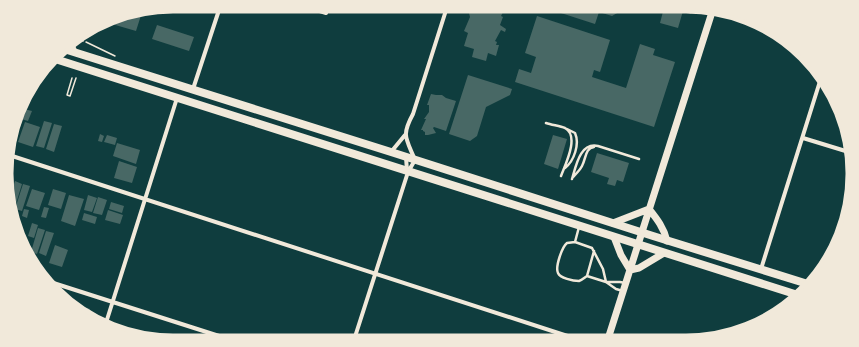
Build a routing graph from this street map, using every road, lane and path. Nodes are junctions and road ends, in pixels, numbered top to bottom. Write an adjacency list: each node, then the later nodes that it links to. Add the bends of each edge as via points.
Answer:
1 (219, 11): 13 (street)
2 (446, 11): 17 (street)
3 (711, 13): 30 (main road)
4 (86, 42): 8 (path)
5 (73, 46): 7 (street)
6 (67, 50): 7 (main road)
7 (76, 53): 13 (main road)
8 (115, 56)
9 (58, 60): 14 (main road)
10 (72, 78): 11 (path, via 67,95 70,96)
11 (76, 78)
12 (821, 83): 18 (street)
13 (193, 90): 21 (main road)
14 (177, 98): 27 (main road); 29 (street)
15 (546, 123): 16 (lane)
16 (566, 129): 26 (lane, via 571,134 572,141); 26 (lane, via 575,133 577,140 575,152)
17 (405, 135): 21 (street); 25 (street)
18 (803, 138): 20 (street); 40 (street)
19 (598, 146): 19 (lane, via 586,146 572,179 583,164 588,150); 24 (lane)
20 (847, 151)
21 (391, 152): 23 (main road)
22 (12, 156): 29 (street)
23 (406, 157): 25 (main road); 27 (street)
24 (639, 159)
25 (415, 160): 27 (street); 31 (main road)
26 (564, 169): 28 (lane)
27 (408, 172): 32 (main road); 42 (street)
28 (561, 176)
29 (145, 200): 42 (street); 50 (street)
30 (649, 209): 31 (main road); 33 (main road); 35 (main road, via 660,223)
31 (613, 223): 33 (main road)
32 (579, 227): 34 (main road); 36 (lane)
33 (642, 233): 35 (main road); 37 (main road)
34 (614, 237): 37 (main road); 41 (main road)
35 (667, 241): 40 (main road)
36 (574, 242): 38 (lane); 43 (lane, via 565,245 557,271 561,276 576,281)
37 (638, 245): 39 (main road); 41 (main road)
38 (594, 251): 43 (lane); 44 (lane, via 604,269)
39 (664, 253): 41 (main road, via 639,268); 49 (main road)
40 (761, 269): 46 (main road)
41 (630, 270): 47 (main road)
42 (374, 274): 53 (street); 54 (street)
43 (587, 276): 44 (lane)
44 (606, 282): 47 (lane); 48 (lane)
45 (53, 283): 50 (street)
46 (805, 283)
47 (626, 284): 48 (main road)
48 (623, 292): 55 (main road)
49 (795, 294)
50 (112, 302): 51 (street); 52 (street)
51 (106, 321)
52 (219, 336)
53 (355, 336)
54 (567, 336)
55 (610, 336)

